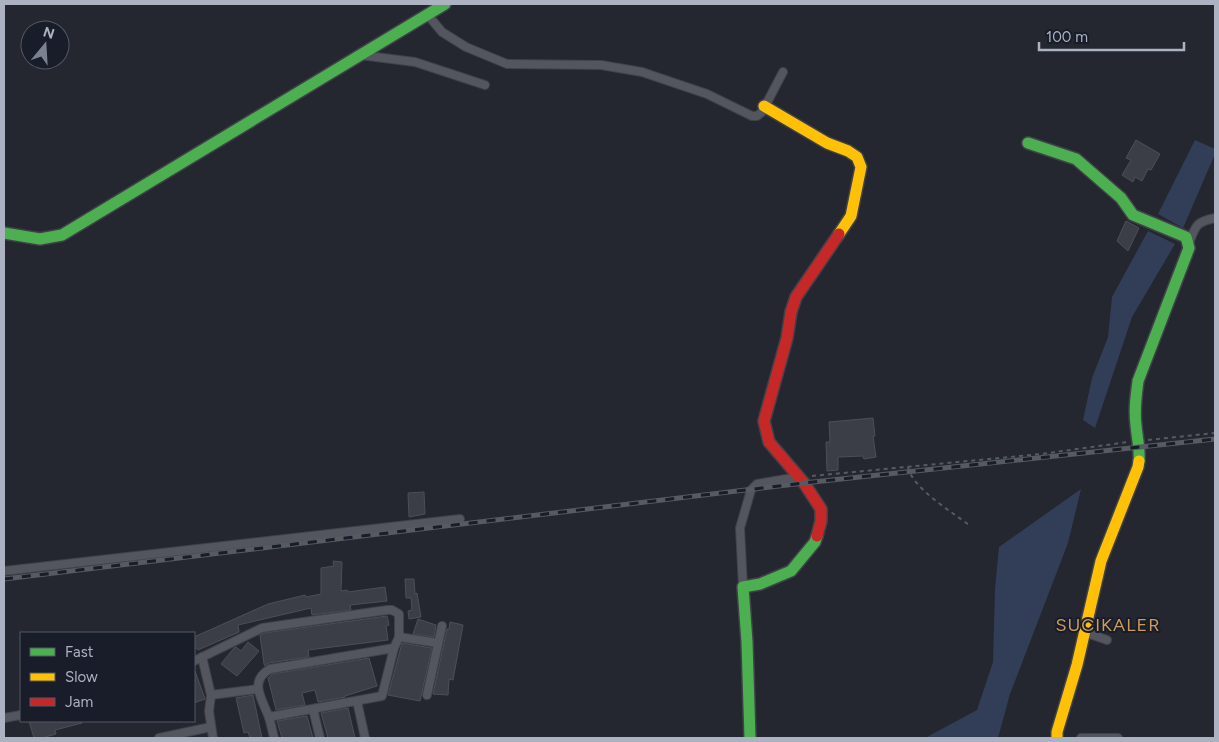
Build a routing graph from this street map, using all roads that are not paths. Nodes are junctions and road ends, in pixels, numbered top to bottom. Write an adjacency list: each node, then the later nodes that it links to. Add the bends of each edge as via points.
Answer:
1 (445, 4): 2 (street)
2 (427, 14): 3 (street); 6 (street, via 442,32 466,47 507,64 601,65 634,70 708,94 752,116 760,114)
3 (360, 55): 5 (street, via 416,62); 9 (street, via 62,235 48,240)
4 (783, 72): 6 (street)
5 (485, 85)
6 (764, 106): 11 (street, via 827,144 848,151 857,157 860,167 851,216 796,297 764,421 769,442)
7 (1028, 143): 10 (street, via 1076,159 1121,198 1133,215 1186,237)
8 (1215, 218): 10 (street, via 1200,222)
9 (4, 233)
10 (1189, 243): 16 (street, via 1184,264 1138,381 1135,408 1140,447 1138,467 1101,561)
11 (798, 477): 14 (street, via 757,484 751,490 740,528); 14 (street, via 821,509 816,542 791,571 760,584)
12 (460, 519): 13 (street)
13 (4, 571)
14 (743, 587): 37 (street)
15 (442, 626): 19 (street)
16 (1084, 632): 18 (street); 38 (street)
17 (399, 637): 19 (street); 20 (street); 21 (street, via 399,614 387,610 262,628)
18 (1107, 640)
19 (438, 643): 25 (street)
20 (394, 648): 23 (street, via 270,669 259,678); 26 (street, via 382,696)
21 (202, 657): 22 (street); 24 (street)
22 (195, 660)
23 (258, 689): 24 (street); 29 (street)
24 (211, 695): 31 (street)
25 (427, 695)
26 (357, 701): 27 (street); 36 (street)
27 (313, 709): 29 (street); 35 (street)
28 (20, 715): 30 (street)
29 (269, 717): 34 (street)
30 (4, 718)
31 (211, 727): 32 (street); 33 (street)
32 (159, 738)
33 (213, 738)
34 (274, 738)
35 (320, 738)
36 (365, 738)
37 (750, 738)
38 (1057, 738)
39 (1081, 738): 40 (street)
40 (1118, 738)

